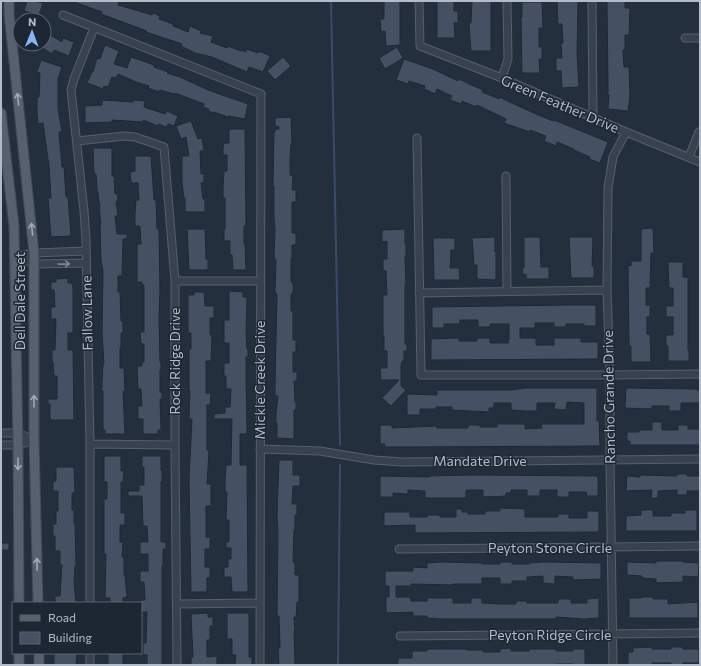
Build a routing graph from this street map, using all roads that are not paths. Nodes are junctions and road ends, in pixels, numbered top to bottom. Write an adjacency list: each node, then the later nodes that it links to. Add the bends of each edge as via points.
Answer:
1 (9, 1): 20 (main road, Dell Dale Street, one-way to 1)
2 (419, 1): 9 (street, Green Feather Drive, via 420,46)
3 (507, 1): 9 (street, via 508,59)
4 (592, 1): 11 (street)
5 (63, 15): 6 (street)
6 (94, 28): 15 (street, Fallow Lane, via 72,84 71,96); 25 (street, Mickle Creek Drive, via 261,94)
7 (685, 38): 8 (street)
8 (700, 38)
9 (502, 78): 11 (street, Green Feather Drive)
10 (1, 113): 21 (main road, Dell Dale Street, via 14,226)
11 (593, 117): 12 (street, Green Feather Drive)
12 (626, 132): 16 (street, Green Feather Drive); 26 (street, Rancho Grande Drive, via 613,157 608,188)
13 (699, 132): 16 (street)
14 (417, 138): 28 (street)
15 (77, 141): 19 (street, Fallow Lane); 24 (street, Rock Ridge Drive, via 125,136 164,147)
16 (688, 158): 17 (street, Green Feather Drive)
17 (700, 162)
18 (506, 176): 27 (street)
19 (86, 251): 20 (street); 22 (street, Fallow Lane)
20 (34, 253): 21 (street); 23 (main road, Dell Dale Street)
21 (15, 257): 23 (street); 32 (main road, Dell Dale Street)
22 (86, 263): 23 (street, one-way to 22); 34 (street, Fallow Lane)
23 (35, 264): 33 (main road, Dell Dale Street, one-way to 23)
24 (175, 281): 25 (street); 37 (street, Rock Ridge Drive)
25 (260, 281): 38 (street, Mickle Creek Drive)
26 (607, 290): 27 (street); 30 (street, Rancho Grande Drive)
27 (507, 291): 28 (street)
28 (418, 293): 30 (street, via 421,375)
29 (700, 374): 30 (street)
30 (610, 375): 40 (street, Rancho Grande Drive)
31 (1, 433): 32 (street)
32 (18, 433): 33 (street); 36 (main road, Dell Dale Street)
33 (34, 440): 36 (street); 45 (main road, Dell Dale Street, one-way to 33)
34 (90, 444): 37 (street); 46 (street, Fallow Lane)
35 (1, 445): 36 (street)
36 (18, 445): 44 (main road, Dell Dale Street, one-way to 44)
37 (175, 445): 48 (street, Rock Ridge Drive)
38 (260, 449): 40 (street, Mandate Drive, via 320,451 398,462); 47 (street, Mickle Creek Drive)
39 (700, 459): 40 (street, Mandate Drive)
40 (610, 460): 42 (street, Rancho Grande Drive)
41 (700, 546): 42 (street, Peyton Stone Circle)
42 (611, 547): 43 (street, Peyton Stone Circle); 50 (street, Rancho Grande Drive)
43 (399, 549)
44 (19, 602)
45 (38, 602)
46 (90, 602)
47 (259, 603): 48 (street); 59 (street, Mickle Creek Drive)
48 (177, 604): 58 (street, Rock Ridge Drive)
49 (700, 633): 50 (street, Peyton Ridge Circle)
50 (613, 635): 51 (street, Peyton Ridge Circle); 60 (street, Rancho Grande Drive)
51 (400, 636)
52 (19, 654): 55 (main road)
53 (38, 654): 56 (main road)
54 (90, 654): 57 (street)
55 (19, 665)
56 (39, 665)
57 (90, 665)
58 (177, 665)
59 (260, 665)
60 (613, 665)

